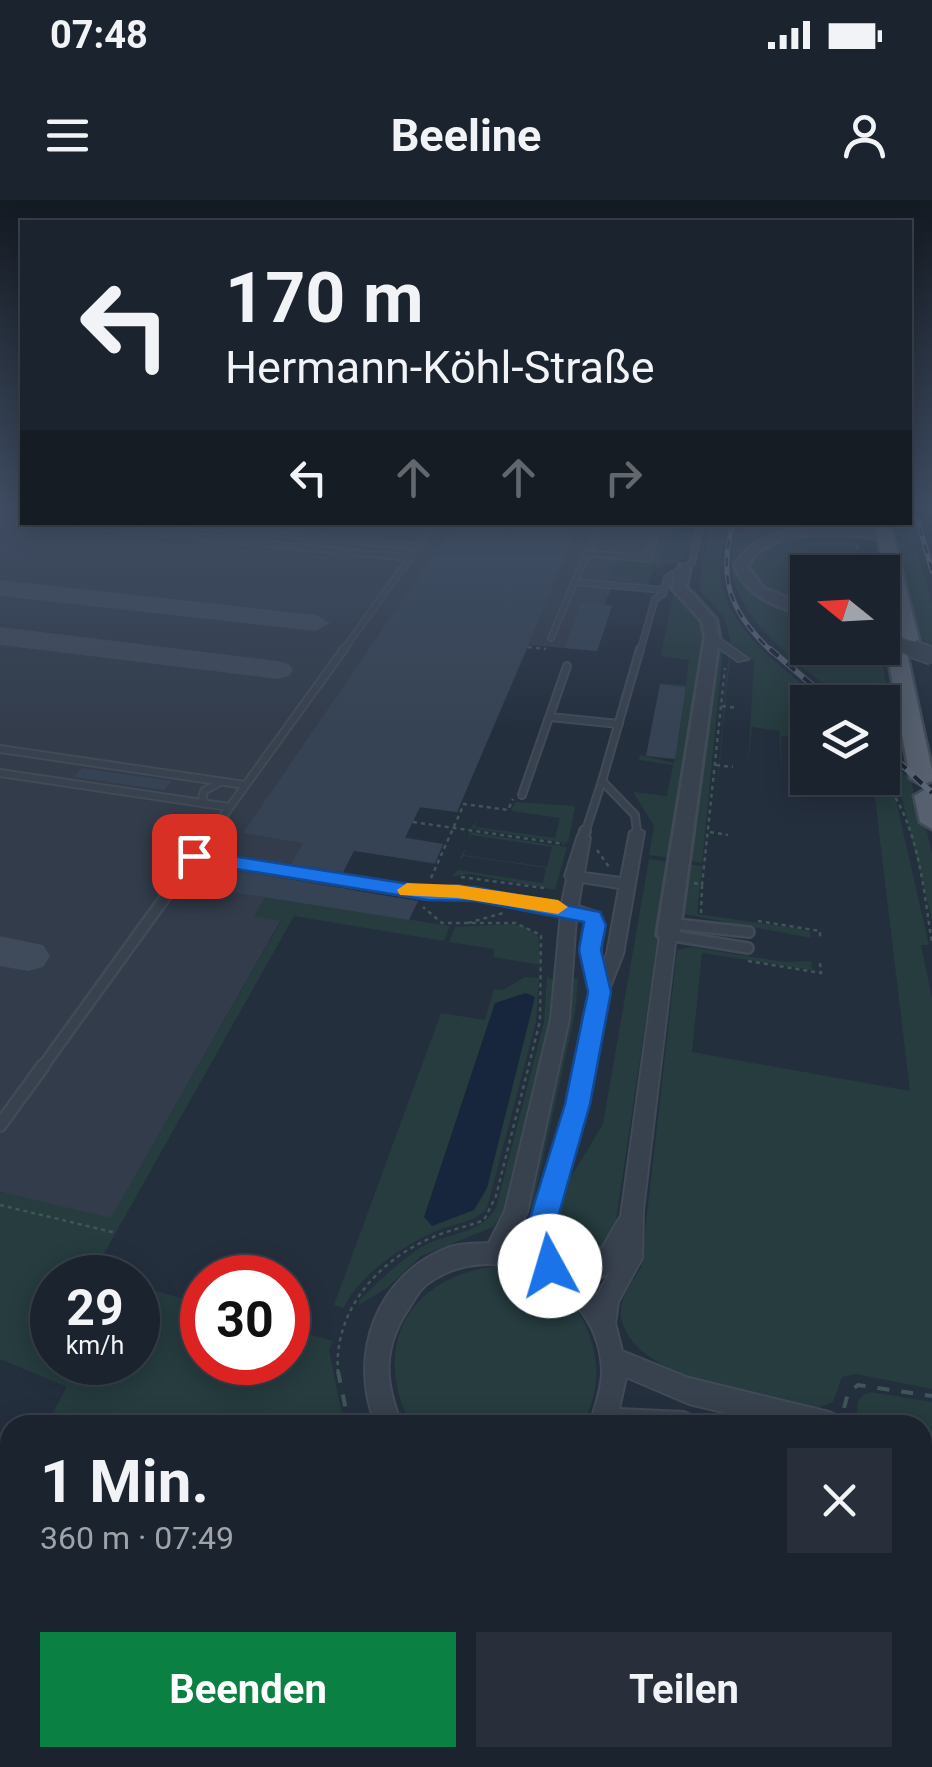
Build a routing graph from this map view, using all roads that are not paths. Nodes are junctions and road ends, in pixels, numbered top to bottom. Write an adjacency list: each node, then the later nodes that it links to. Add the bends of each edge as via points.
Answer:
1 (392, 583): 22 (lane)
2 (575, 583): 10 (lane)
3 (588, 583): 8 (lane)
4 (666, 583): 8 (lane)
5 (680, 583): 11 (street)
6 (750, 583): 9 (street)
7 (888, 583): 12 (main road)
8 (664, 590): 16 (lane, via 655,599)
9 (790, 604)
10 (551, 638)
11 (719, 642): 13 (street); 35 (street)
12 (904, 646): 17 (main road); 26 (main road)
13 (742, 658)
14 (567, 666): 15 (lane)
15 (550, 717): 16 (lane); 23 (lane)
16 (619, 724): 20 (lane)
17 (932, 734)
18 (0, 749): 21 (lane)
19 (0, 773): 24 (lane)
20 (602, 781): 27 (lane, via 635,815); 28 (lane)
21 (223, 782): 22 (lane); 24 (lane, via 204,791)
22 (246, 785): 25 (lane)
23 (522, 795)
24 (206, 804): 25 (lane)
25 (230, 807): 29 (lane)
26 (932, 822)
27 (636, 832): 31 (street)
28 (582, 842): 30 (street)
29 (194, 856): 32 (lane, via 428,894); 38 (lane)
30 (573, 876): 31 (street); 33 (street)
31 (628, 879): 37 (street, via 615,954)
32 (455, 885): 33 (street)
33 (569, 909): 37 (street, via 592,916 590,950); 40 (street, via 560,1019 516,1212)
34 (750, 932): 35 (lane, via 694,923 676,924)
35 (668, 935): 36 (lane); 39 (street)
36 (748, 948)
37 (599, 992): 41 (street, via 578,1104 543,1221)
38 (0, 1125)
39 (632, 1210): 41 (street, via 608,1264 587,1274); 42 (street, via 632,1258 607,1299)
40 (496, 1251): 41 (street); 44 (street, via 442,1262 412,1284 389,1314 376,1373)
41 (559, 1272): 42 (street, via 582,1290)
42 (602, 1322): 43 (street)
43 (614, 1360): 45 (street); 46 (street, via 689,1392)
44 (385, 1415)
45 (606, 1415)
46 (811, 1415)

